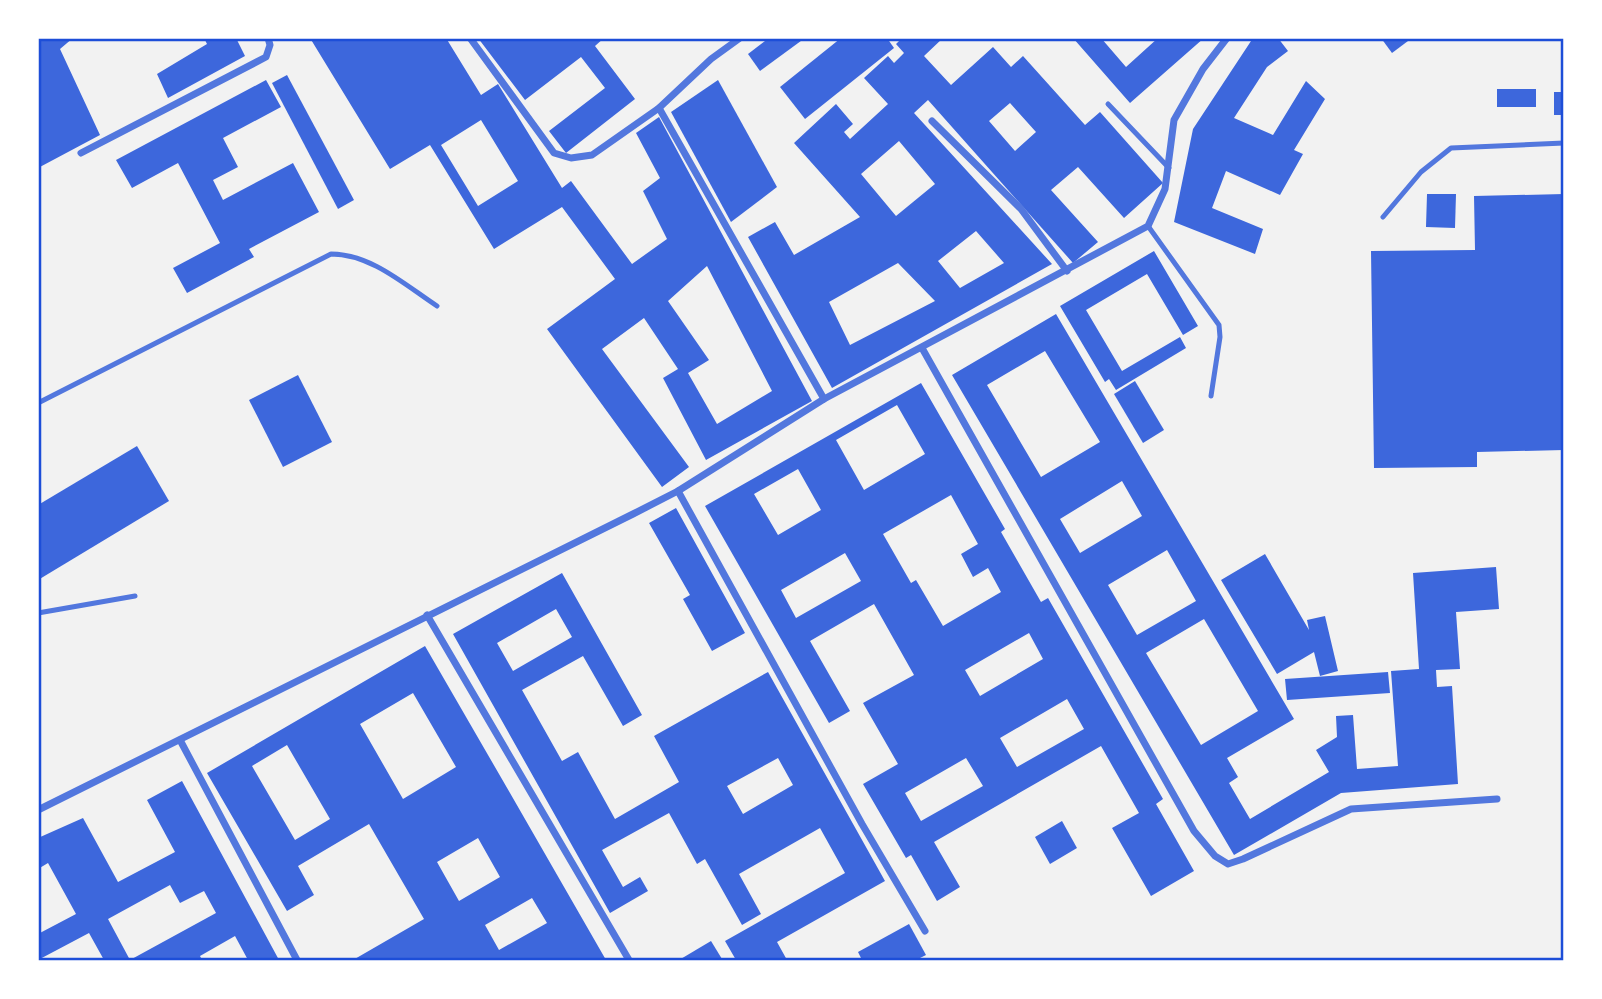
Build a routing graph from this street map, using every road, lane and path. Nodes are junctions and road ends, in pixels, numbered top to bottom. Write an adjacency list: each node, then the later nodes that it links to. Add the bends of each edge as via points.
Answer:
1 (268, 38): 9 (street, via 266,57)
2 (470, 38): 6 (street, via 554,153 571,158 592,155)
3 (740, 38): 6 (street)
4 (1227, 38): 10 (street, via 1174,120)
5 (1108, 104): 10 (lane)
6 (659, 108): 17 (street)
7 (932, 121): 13 (street, via 1021,209)
8 (1563, 143): 11 (lane, via 1451,148 1421,172)
9 (81, 153)
10 (1169, 168): 12 (street, via 1166,189)
11 (1383, 217)
12 (1148, 226): 13 (street); 16 (lane, via 1219,325)
13 (1066, 271): 15 (street)
14 (437, 306): 18 (lane, via 371,263 351,254 331,254)
15 (922, 348): 17 (street); 24 (street, via 1183,811 1215,856 1228,864 1243,859 1351,809)
16 (1211, 396)
17 (824, 399): 19 (street)
18 (38, 403)
19 (678, 491): 22 (street); 26 (street)
20 (135, 596): 21 (lane)
21 (38, 613)
22 (427, 615): 23 (street, via 346,660); 28 (street)
23 (180, 740): 25 (street); 27 (street)
24 (1497, 799)
25 (38, 810)
26 (925, 931)
27 (297, 961)
28 (629, 961)

